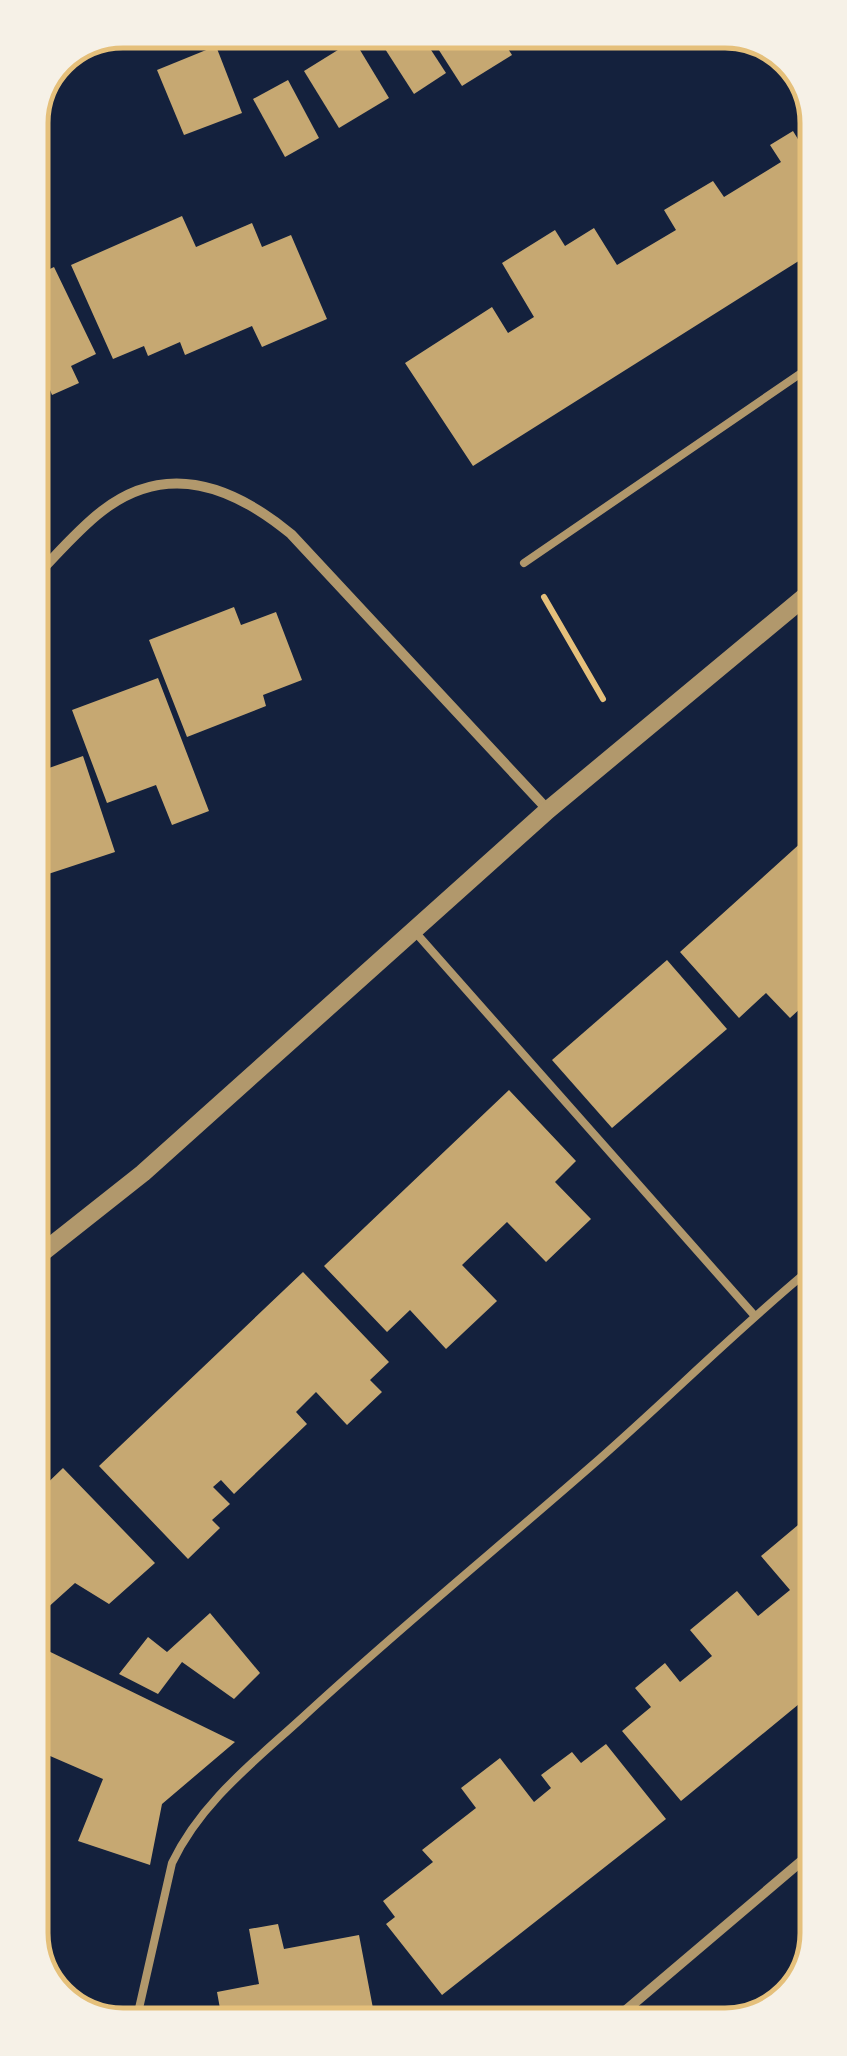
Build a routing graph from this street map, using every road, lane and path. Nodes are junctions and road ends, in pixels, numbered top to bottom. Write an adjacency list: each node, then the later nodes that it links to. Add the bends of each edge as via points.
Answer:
1 (800, 375): 2 (lane)
2 (524, 563): 5 (path)
3 (48, 565): 6 (street, via 102,510 139,490 178,483 216,488 257,506 291,534)
4 (800, 601): 5 (street)
5 (628, 744): 6 (street)
6 (548, 810): 7 (street)
7 (413, 930): 8 (street, via 142,1173); 10 (lane)
8 (47, 1249)
9 (800, 1278): 10 (lane)
10 (754, 1316): 12 (lane, via 215,1797 172,1862)
11 (800, 1862): 13 (street)
12 (139, 2008)
13 (628, 2008)

